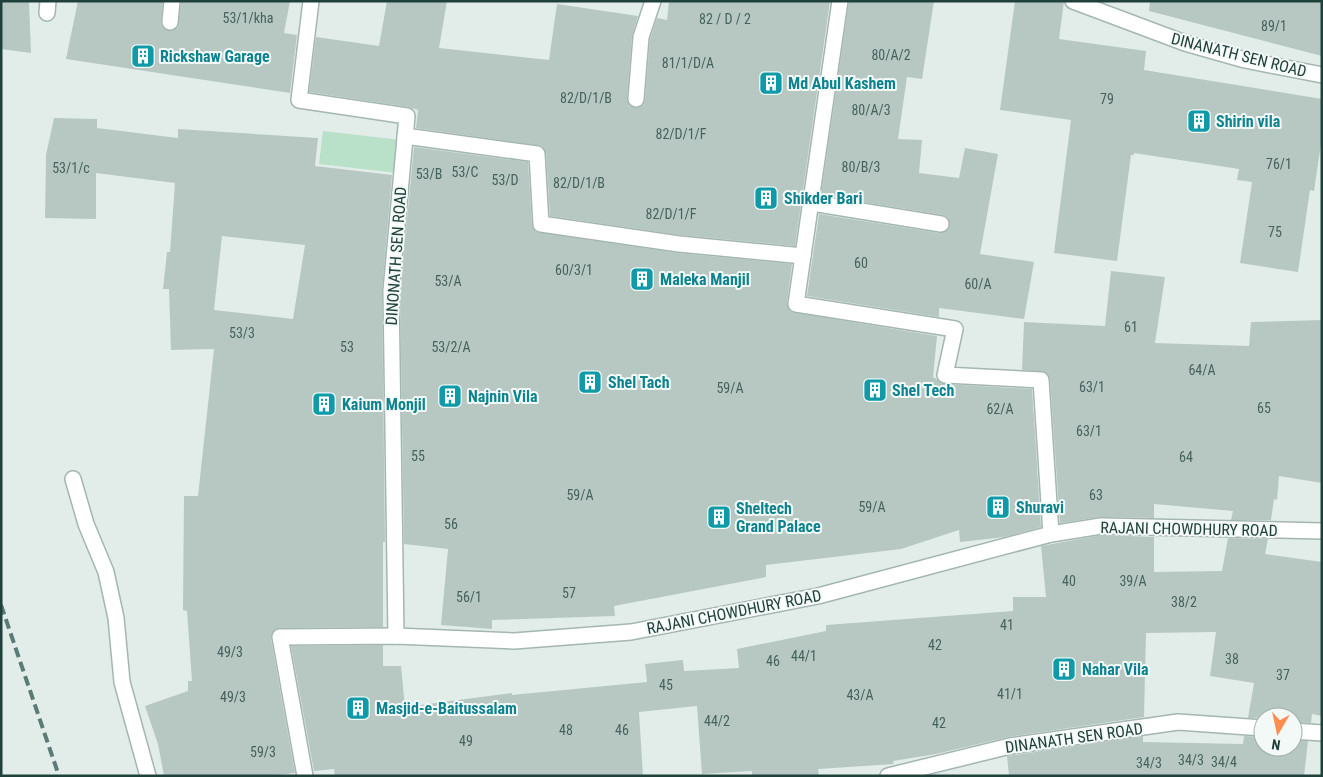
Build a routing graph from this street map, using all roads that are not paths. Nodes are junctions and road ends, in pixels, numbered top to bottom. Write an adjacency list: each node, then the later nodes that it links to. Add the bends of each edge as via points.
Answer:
1 (172, 1): 6 (street)
2 (311, 1): 9 (street, DINONATH SEN ROAD, via 299,100 407,116)
3 (653, 1): 8 (street, via 641,37)
4 (840, 1): 10 (street)
5 (1073, 1): 7 (street, DINANATH SEN ROAD, via 1185,44)
6 (170, 22)
7 (1322, 75)
8 (636, 99)
9 (405, 136): 12 (street, via 537,154 541,224 679,244); 16 (street, DINONATH SEN ROAD, via 390,291)
10 (812, 203): 11 (street); 12 (street)
11 (941, 224)
12 (803, 256): 15 (street, via 796,304 955,329 945,375 1042,380)
13 (73, 479): 20 (street, via 86,524 106,572 116,618 122,682)
14 (1322, 531): 15 (street, RAJANI CHOWDHURY ROAD, via 1101,526)
15 (1051, 534): 16 (street, RAJANI CHOWDHURY ROAD, via 818,596 631,632 514,641)
16 (396, 636): 21 (street, RAJANI CHOWDHURY ROAD, via 280,637)
17 (1253, 727): 22 (street, DINANATH SEN ROAD, via 1178,722 1010,746)
18 (1303, 732): 19 (street)
19 (1322, 733)
20 (148, 776)
21 (305, 776)
22 (888, 776)

